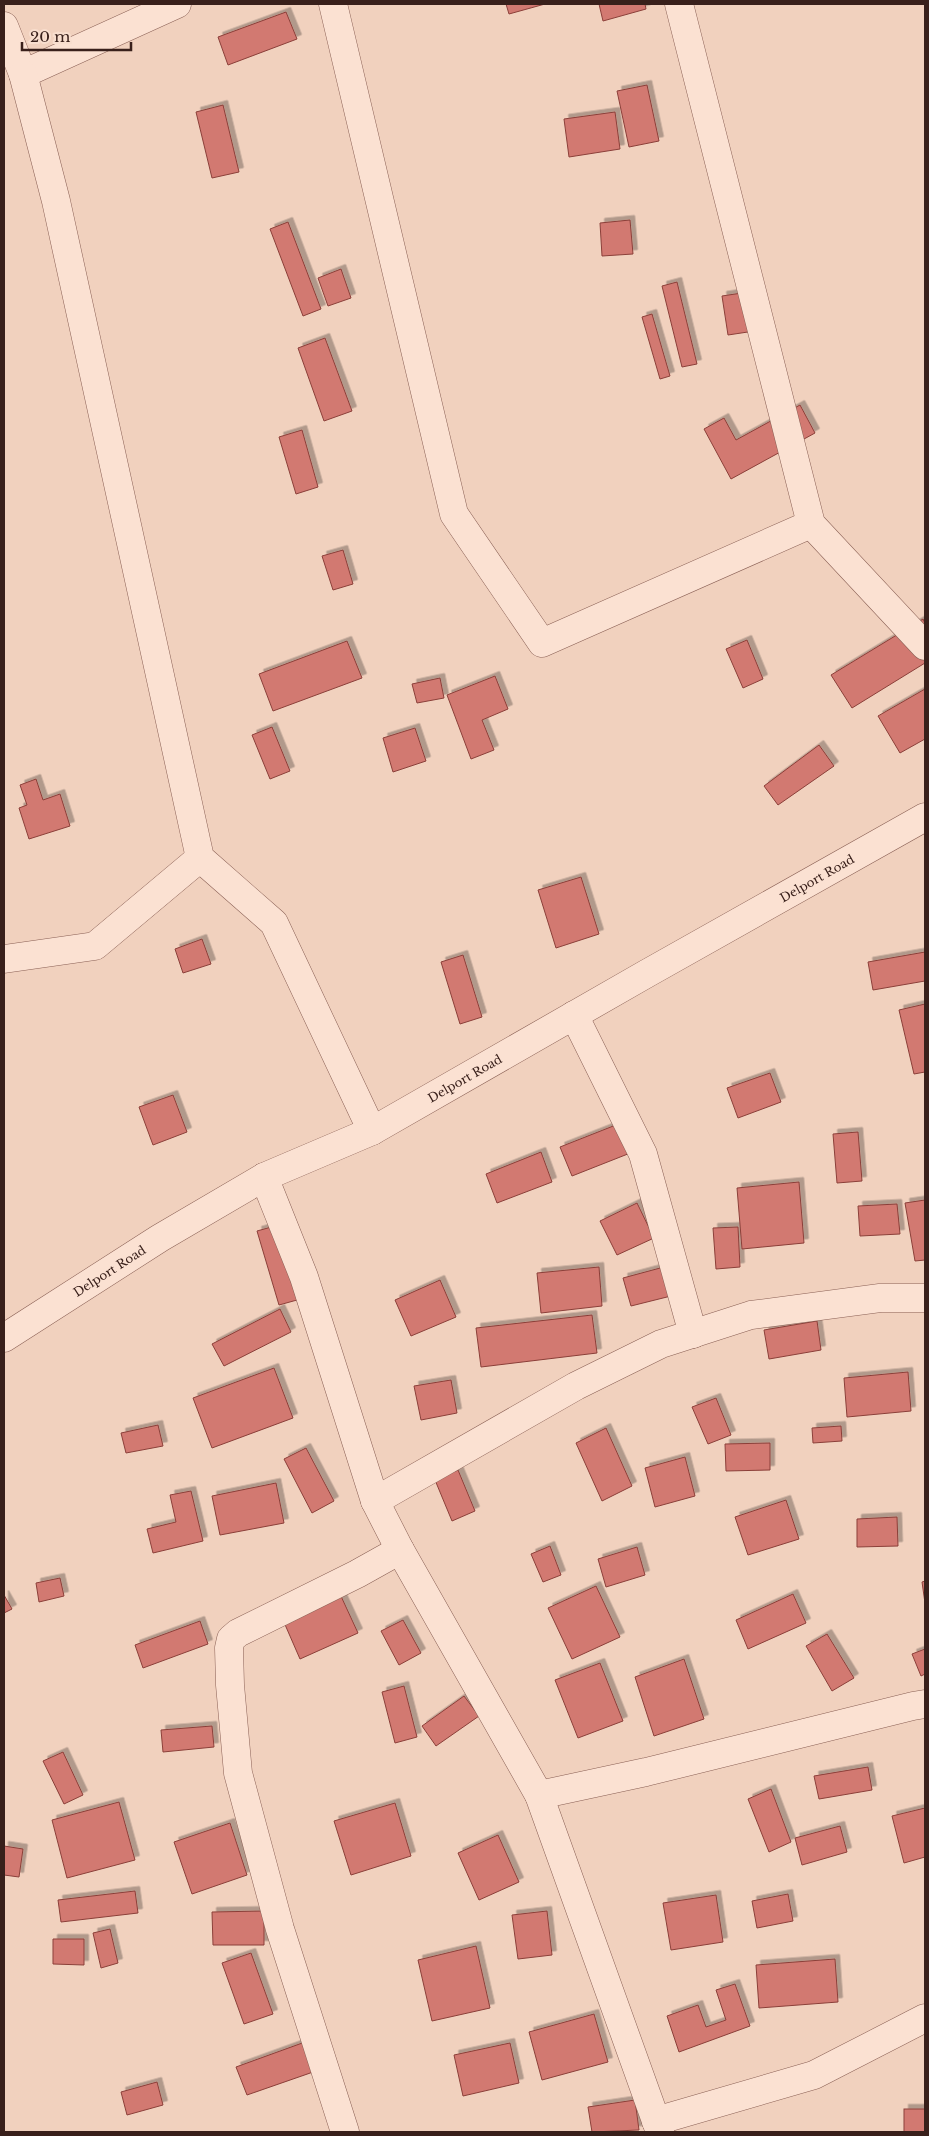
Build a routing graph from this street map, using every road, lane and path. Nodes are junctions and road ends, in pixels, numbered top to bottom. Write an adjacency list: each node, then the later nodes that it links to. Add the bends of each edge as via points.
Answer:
1 (177, 4): 5 (street)
2 (333, 4): 6 (street, via 454,514 542,643)
3 (679, 4): 6 (street)
4 (4, 26): 5 (street)
5 (22, 74): 9 (street, via 56,202)
6 (811, 524): 7 (street)
7 (925, 646)
8 (925, 817): 11 (street, Delport Road)
9 (200, 858): 10 (street, via 95,946); 12 (street, via 274,923)
10 (4, 959)
11 (574, 1015): 12 (street, Delport Road); 15 (street, via 643,1154)
12 (372, 1131): 13 (street, Delport Road)
13 (264, 1177): 16 (street, Delport Road, via 160,1238); 17 (street, via 304,1277)
14 (925, 1298): 15 (street, via 880,1298 751,1315)
15 (693, 1334): 17 (street, via 661,1344 576,1386)
16 (4, 1338)
17 (375, 1501): 18 (street)
18 (400, 1550): 20 (street); 23 (street, via 238,1633 231,1639 229,1648 238,1773 280,1929)
19 (925, 1704): 20 (street)
20 (539, 1795): 22 (street)
21 (925, 2018): 22 (street, via 814,2075)
22 (658, 2127)
23 (345, 2132)

